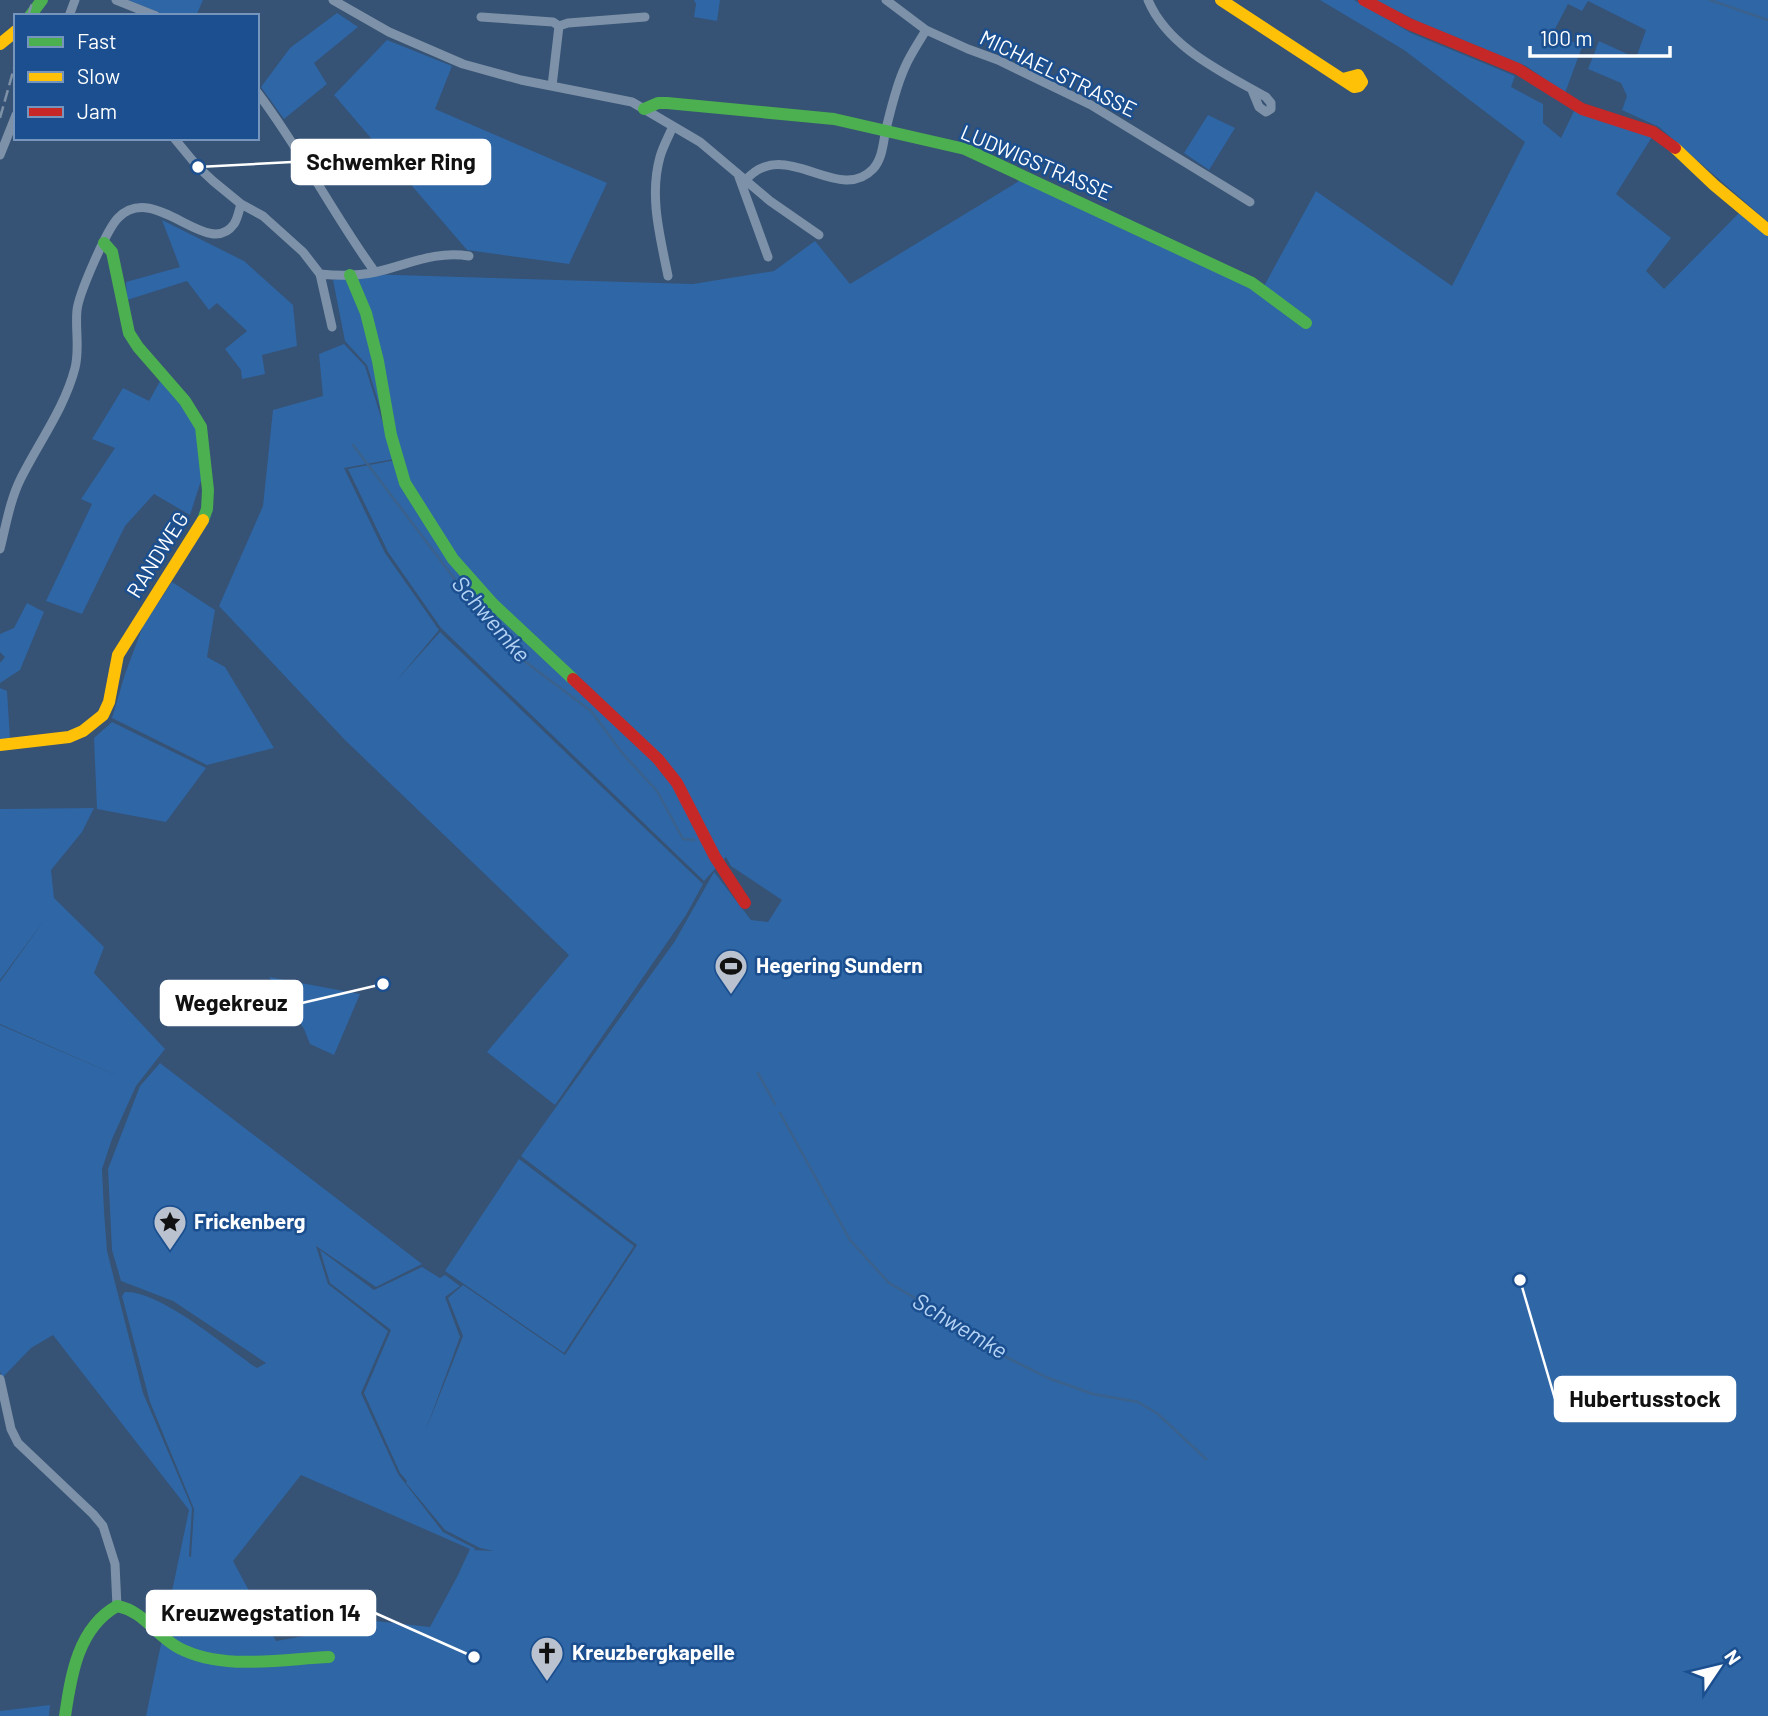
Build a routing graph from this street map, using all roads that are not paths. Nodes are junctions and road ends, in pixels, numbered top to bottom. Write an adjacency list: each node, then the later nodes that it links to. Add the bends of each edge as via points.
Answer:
1 (116, 0): 7 (street)
2 (333, 0): 15 (street, via 389,32 463,64)
3 (886, 0): 11 (street, MICHAELSTRASSE)
4 (1148, 0): 16 (street, via 1171,36)
5 (1221, 0): 14 (street)
6 (1364, 0): 27 (street, via 1518,69 1582,109 1653,132)
7 (151, 14)
8 (481, 17): 10 (street)
9 (645, 17): 10 (street)
10 (559, 26): 15 (street)
11 (926, 30): 21 (street, via 905,67); 25 (street, MICHAELSTRASSE, via 1091,105)
12 (14, 32): 13 (street)
13 (0, 44)
14 (1343, 79)
15 (552, 86): 18 (street, via 632,102)
16 (1252, 90)
17 (259, 95): 32 (street)
18 (644, 109): 20 (street); 21 (street, LUDWIGSTRASSE, via 667,103 774,113 834,119)
19 (14, 120): 23 (street)
20 (673, 126): 24 (street); 35 (street, via 660,158 656,185 656,216)
21 (885, 132): 24 (street, via 876,166 859,178 840,180 776,164); 36 (street, LUDWIGSTRASSE, via 979,155 1252,284)
22 (176, 140): 26 (street, via 198,167)
23 (0, 155)
24 (742, 178): 28 (street); 31 (street)
25 (1250, 202)
26 (241, 204): 29 (street, via 234,224 214,234 149,207 133,208 117,219); 33 (street, via 280,230)
27 (1768, 230)
28 (819, 235)
29 (104, 243): 38 (street, via 78,305 73,374 15,491); 39 (street, RANDWEG, via 112,252 132,339 171,383 201,427 207,509 118,655 103,715 75,735)
30 (469, 256): 32 (street, via 442,255)
31 (768, 257)
32 (376, 272): 34 (street)
33 (320, 274): 34 (street); 37 (street)
34 (350, 275): 40 (street, via 366,313 405,483 453,559 494,604 658,759 677,783)
35 (668, 276)
36 (1306, 323)
37 (332, 327)
38 (0, 549)
39 (0, 745)
40 (745, 903)
41 (0, 1379): 42 (street, via 18,1443 106,1532 115,1564)
42 (117, 1606): 43 (street, via 132,1609 174,1646 220,1660); 44 (street, via 99,1617 85,1637)
43 (329, 1657)
44 (65, 1716)

